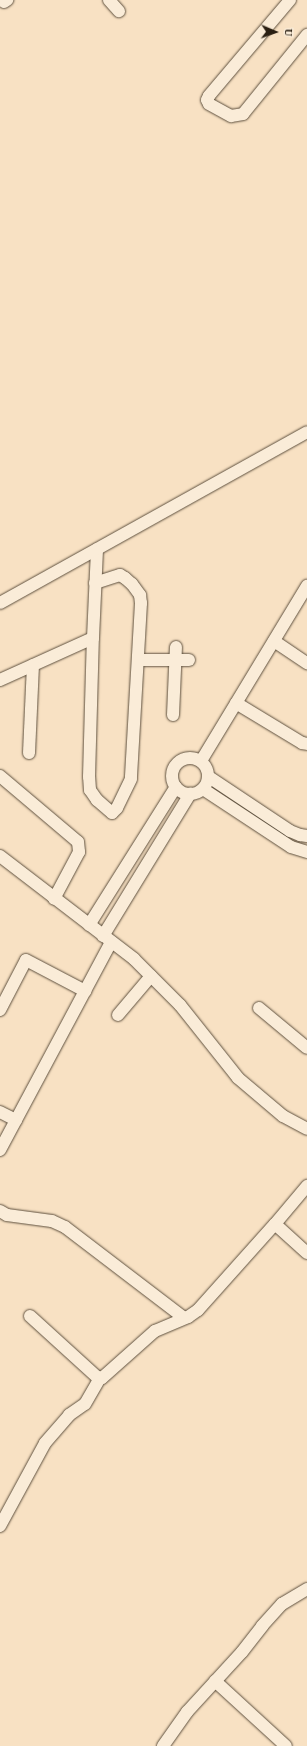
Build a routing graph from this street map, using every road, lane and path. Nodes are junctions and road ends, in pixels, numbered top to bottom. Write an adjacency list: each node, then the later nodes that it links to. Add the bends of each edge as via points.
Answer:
1 (109, 0): 3 (street)
2 (290, 0): 4 (street, via 209,96 209,104 231,116 243,114)
3 (120, 11)
4 (307, 35)
5 (307, 432): 6 (street)
6 (97, 550): 7 (street); 9 (street)
7 (95, 583): 10 (street); 13 (street, via 120,576 132,584 140,595)
8 (307, 586): 11 (street)
9 (0, 603)
10 (92, 638): 13 (street, via 90,790 112,813 131,779); 17 (street)
11 (274, 641): 16 (street); 19 (street)
12 (176, 647): 14 (street)
13 (138, 660): 14 (street)
14 (176, 660): 15 (street); 20 (street)
15 (188, 660)
16 (307, 663)
17 (32, 665): 18 (street); 22 (street)
18 (0, 680)
19 (236, 703): 21 (street); 23 (street)
20 (173, 715)
21 (307, 744)
22 (29, 753)
23 (201, 761): 25 (street); 26 (street, via 188,758 177,764 172,775)
24 (0, 776): 36 (street, via 78,842 79,852)
25 (209, 778): 27 (street); 29 (street)
26 (176, 787): 28 (street); 32 (street)
27 (203, 789): 28 (street); 30 (street)
28 (190, 794): 34 (street)
29 (264, 814): 30 (street); 31 (street, via 290,831)
30 (256, 825): 33 (street, via 291,848)
31 (307, 836)
32 (139, 846): 34 (street); 37 (street)
33 (307, 852)
34 (154, 854): 38 (street)
35 (0, 856): 36 (street)
36 (54, 899): 37 (street)
37 (89, 925): 38 (street)
38 (107, 939): 39 (street, via 134,959); 40 (street)
39 (150, 976): 43 (street); 47 (street, via 180,1005 238,1078 283,1116)
40 (85, 991): 42 (street, via 26,960); 46 (street)
41 (259, 1008): 44 (street)
42 (0, 1010)
43 (118, 1015)
44 (307, 1048)
45 (0, 1112): 46 (street)
46 (16, 1120): 48 (street)
47 (307, 1129)
48 (0, 1150)
49 (307, 1186): 51 (street)
50 (0, 1211): 54 (street, via 7,1215 52,1221 65,1227)
51 (276, 1224): 52 (street); 54 (street, via 198,1310)
52 (307, 1253)
53 (30, 1316): 55 (street)
54 (184, 1318): 55 (street, via 155,1331)
55 (100, 1378): 56 (street, via 85,1404 69,1415 45,1443)
56 (0, 1526)
57 (307, 1589): 58 (street, via 282,1604)
58 (215, 1681): 59 (street, via 187,1712); 60 (street)
59 (163, 1746)
60 (286, 1746)

